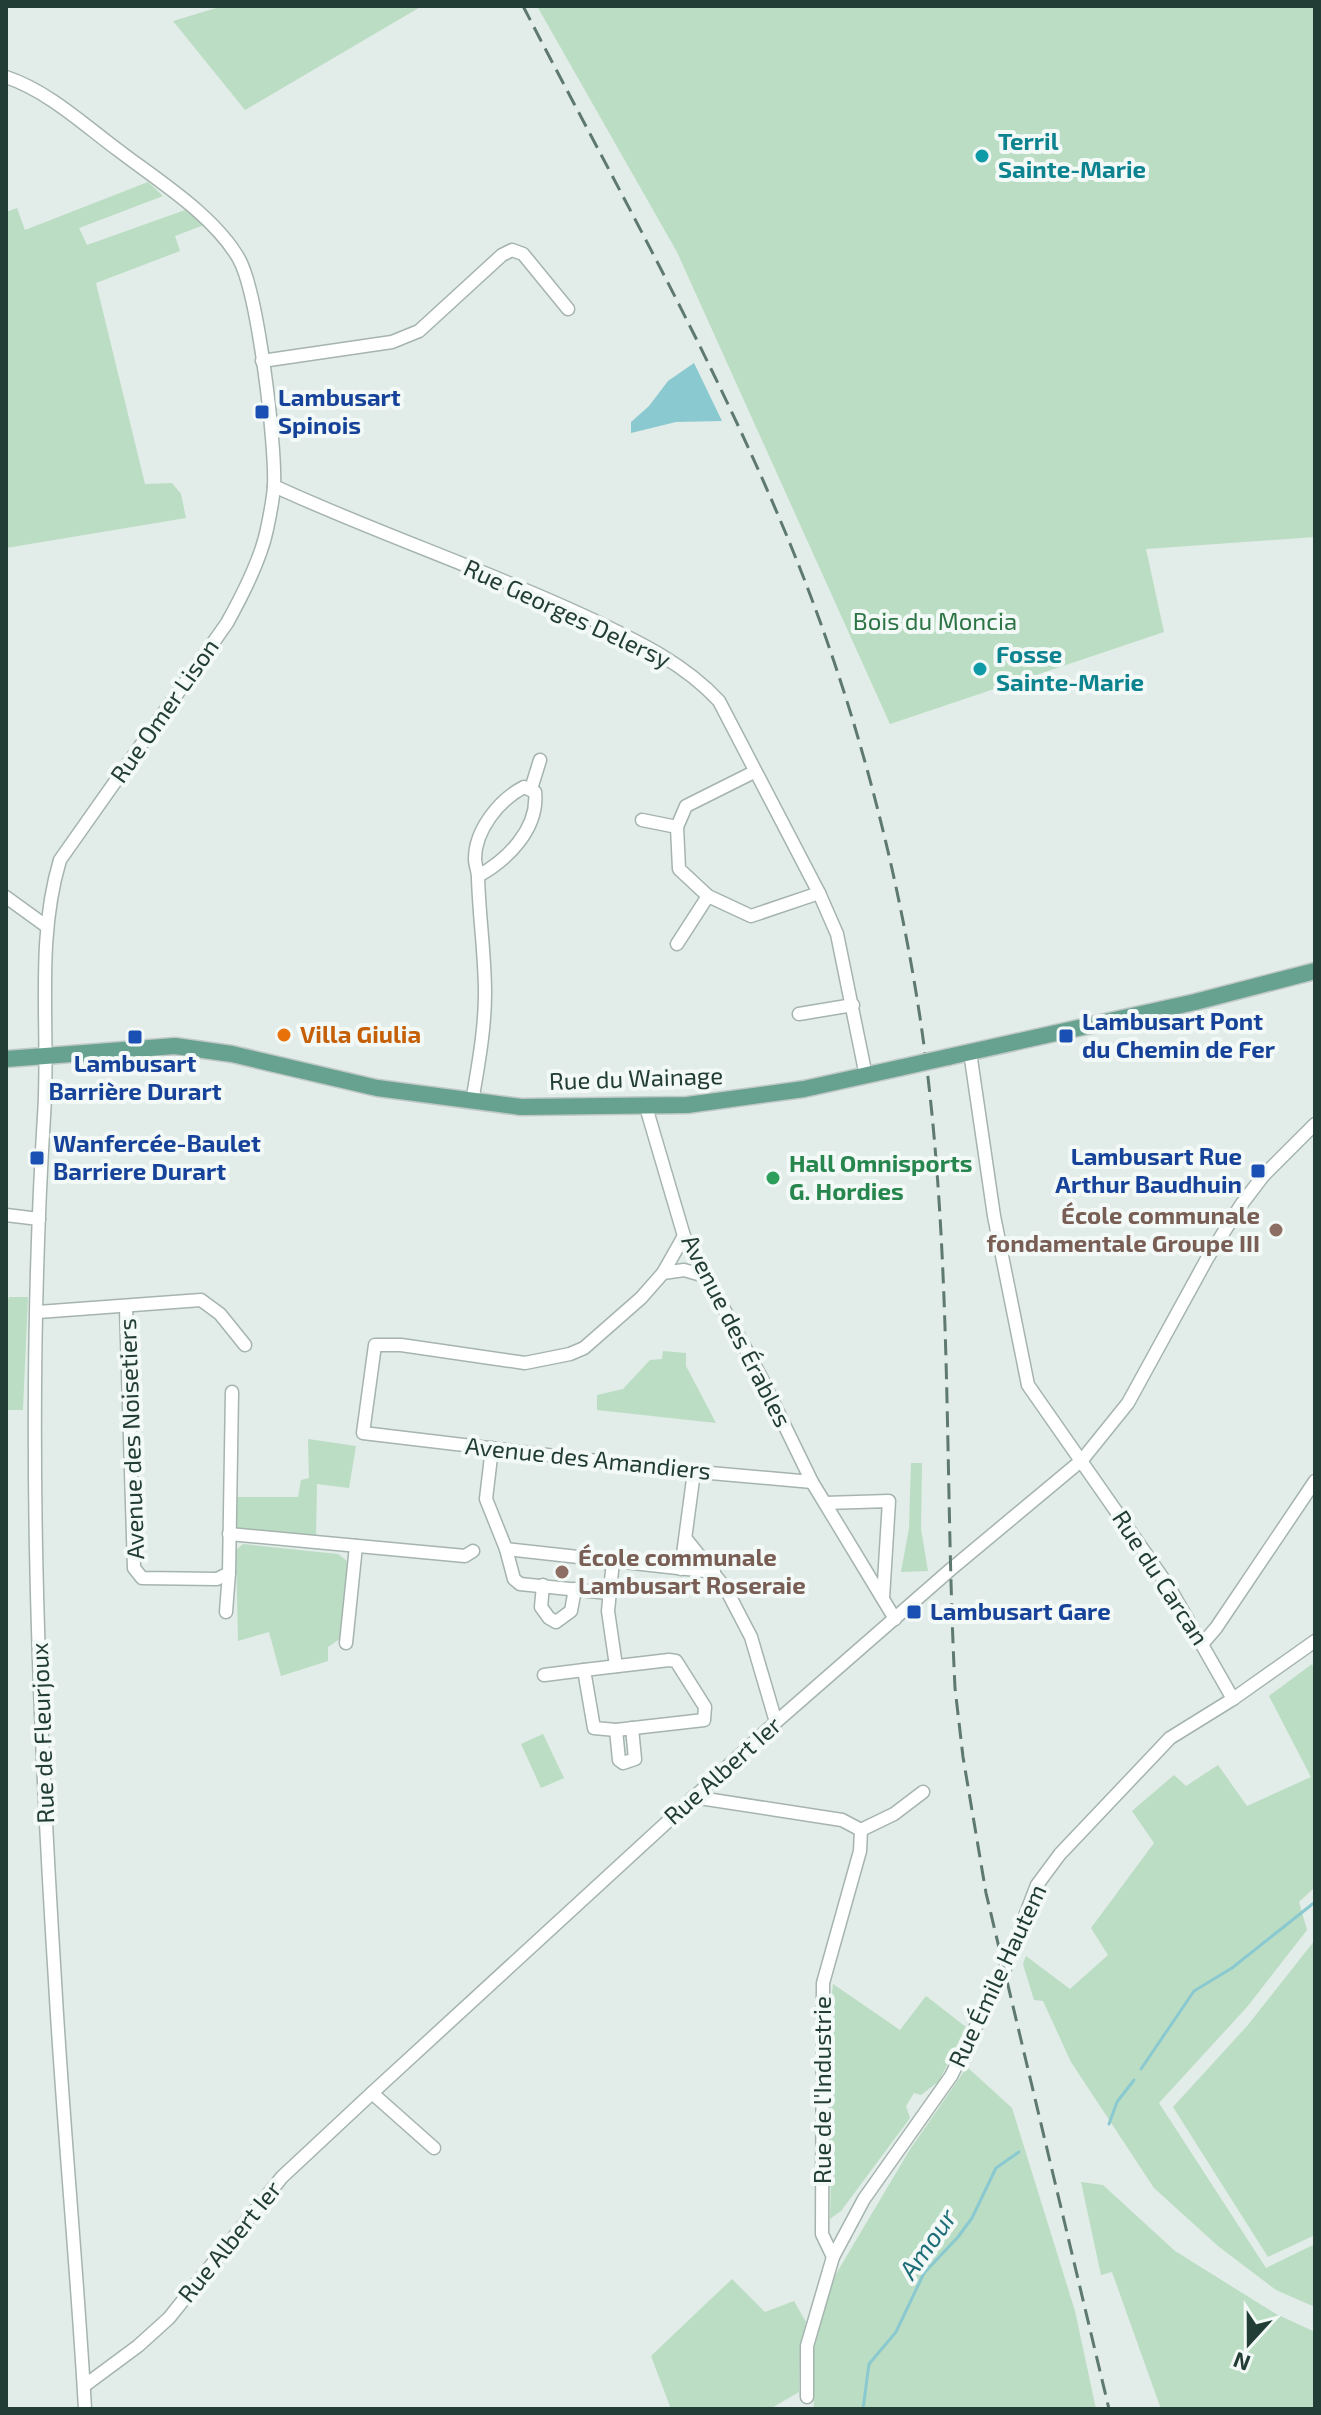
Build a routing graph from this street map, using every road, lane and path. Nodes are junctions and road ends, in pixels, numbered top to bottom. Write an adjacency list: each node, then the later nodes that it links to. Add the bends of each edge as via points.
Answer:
1 (6, 77): 3 (street, Rue Omer Lison, via 53,102 190,205 229,243 241,263)
2 (568, 309): 3 (street, via 523,254 512,250 419,331 392,342)
3 (262, 361): 4 (street, Rue Omer Lison)
4 (274, 486): 6 (street, Rue Georges Delersy, via 649,647 702,682 719,701); 14 (street, Rue Omer Lison, via 267,532 240,599 60,860)
5 (540, 760): 7 (street)
6 (754, 772): 9 (street, via 686,806); 11 (street, Rue Georges Delersy)
7 (531, 789): 10 (street, via 536,801 521,839 497,866); 10 (street, via 513,793 489,818 476,850)
8 (642, 820): 9 (street)
9 (677, 827): 12 (street, via 679,869)
10 (478, 876): 23 (street, via 485,994)
11 (819, 893): 12 (street, via 751,916); 17 (street, Rue Georges Delersy, via 837,934)
12 (708, 896): 15 (street)
13 (6, 897): 14 (street)
14 (46, 926): 20 (street, Rue Omer Lison)
15 (677, 944)
16 (1315, 971): 19 (main road, Rue du Wainage)
17 (853, 1005): 18 (street); 22 (street, Rue Georges Delersy)
18 (799, 1014)
19 (970, 1052): 22 (main road, Rue du Wainage, bridge); 36 (street, Rue du Carcan, via 994,1216 1028,1385)
20 (47, 1055): 21 (main road, Rue du Wainage); 23 (main road, Rue du Wainage, via 175,1046); 27 (street, Rue de Fleurjoux)
21 (6, 1059)
22 (866, 1076): 24 (main road, Rue du Wainage, via 804,1089)
23 (472, 1102): 24 (main road, Rue du Wainage)
24 (646, 1107): 28 (street, Avenue des Érables)
25 (1315, 1124): 36 (street, Rue Albert Ier, via 1241,1205 1128,1403)
26 (6, 1215): 27 (street)
27 (39, 1219): 32 (street, Rue de Fleurjoux)
28 (684, 1236): 29 (street); 30 (street, Avenue des Érables)
29 (663, 1273): 30 (street, via 684,1270); 35 (street, Avenue des Amandiers, via 584,1348 570,1354 525,1363 375,1345 363,1433)
30 (705, 1276): 39 (street, Avenue des Érables)
31 (126, 1307): 32 (street, Avenue des Noisetiers); 33 (street, Avenue des Noisetiers, via 201,1300); 49 (street, Avenue des Noisetiers, via 134,1568 142,1578 217,1579)
32 (38, 1312): 72 (street, Rue de Fleurjoux, via 34,1476 47,1834)
33 (245, 1345)
34 (232, 1392): 41 (street)
35 (492, 1448): 37 (street, Avenue des Amandiers); 44 (street, via 486,1499)
36 (1082, 1460): 55 (street, Rue Albert Ier); 58 (street, Rue du Carcan)
37 (694, 1472): 39 (street, Avenue des Amandiers); 42 (street)
38 (1315, 1481): 58 (street)
39 (812, 1482): 40 (street, Avenue des Érables)
40 (825, 1503): 53 (street, Avenue des Érables); 53 (street, via 889,1501)
41 (229, 1534): 43 (street); 49 (street)
42 (686, 1539): 47 (street); 48 (street)
43 (356, 1546): 45 (street, via 465,1556); 57 (street)
44 (506, 1549): 46 (street); 50 (street, via 514,1579)
45 (473, 1551)
46 (613, 1561): 47 (street); 52 (street)
47 (681, 1569): 48 (street)
48 (714, 1572): 63 (street, via 751,1637)
49 (229, 1573): 54 (street)
50 (543, 1585): 51 (street); 51 (street, via 541,1607 556,1622 571,1611)
51 (575, 1589): 52 (street)
52 (609, 1593): 59 (street)
53 (883, 1599): 55 (street, Avenue des Érables)
54 (226, 1612)
55 (895, 1619): 63 (street, Rue Albert Ier)
56 (1315, 1641): 62 (street, Rue Émile Hautem)
57 (346, 1643)
58 (1203, 1643): 62 (street, Rue du Carcan)
59 (616, 1666): 60 (street); 64 (street, via 674,1660 705,1707 704,1720)
60 (584, 1670): 61 (street); 65 (street, via 592,1725 600,1731)
61 (544, 1675)
62 (1233, 1699): 71 (street, Rue Émile Hautem, via 1170,1738 1037,1885 1004,1971 951,2076 864,2199)
63 (776, 1722): 67 (street, Rue Albert Ier)
64 (632, 1728): 65 (street); 65 (street, via 635,1759 623,1763)
65 (616, 1730)
66 (923, 1792): 68 (street)
67 (693, 1797): 68 (street, via 842,1820); 69 (street, Rue Albert Ier)
68 (861, 1830): 71 (street, Rue de l'Industrie, via 857,1863 823,1983 822,2234)
69 (372, 2093): 70 (street); 72 (street, Rue Albert Ier, via 282,2177 169,2318)
70 (434, 2148)
71 (833, 2257): 73 (street, Rue Émile Hautem, via 807,2346)
72 (84, 2386): 74 (street, Rue de Fleurjoux)
73 (807, 2397)
74 (85, 2409)

